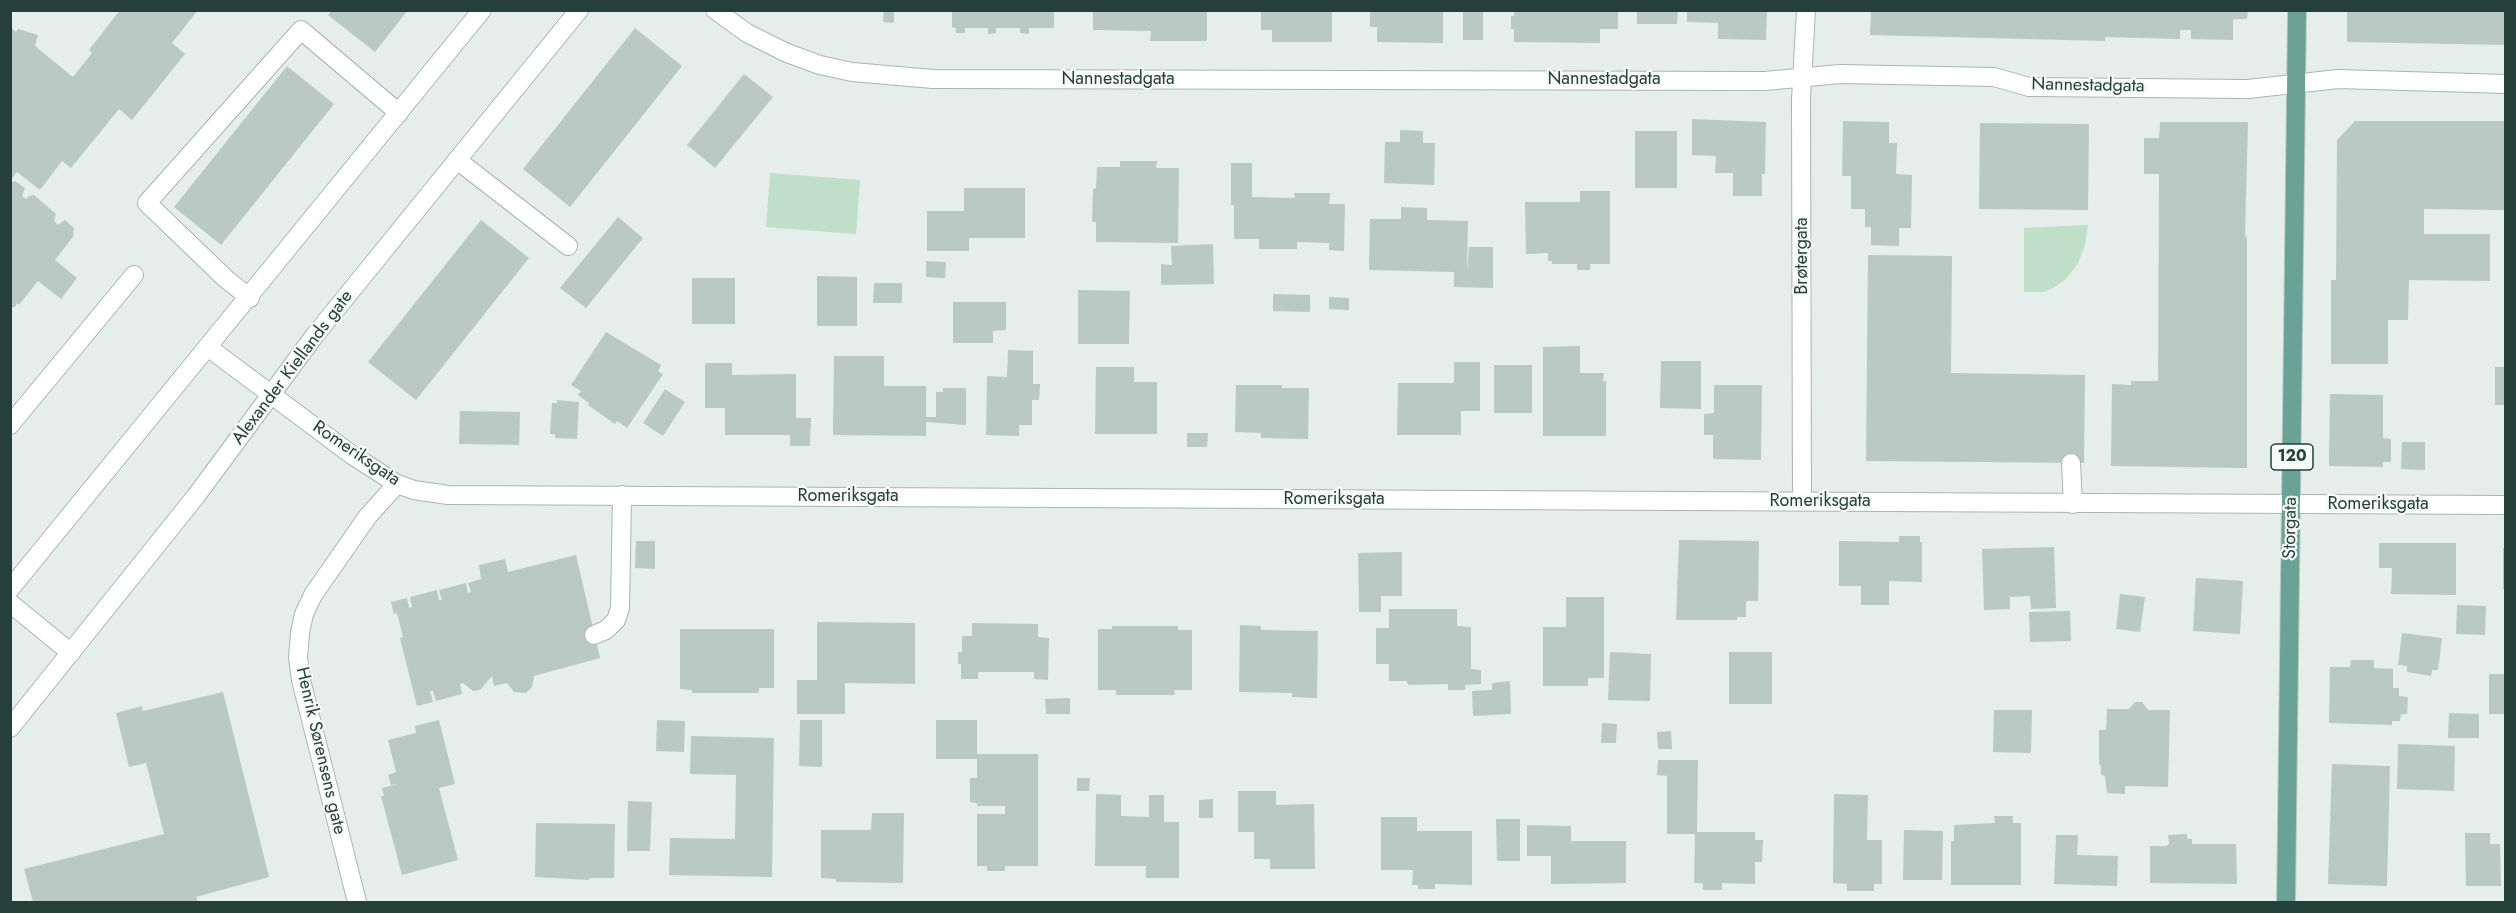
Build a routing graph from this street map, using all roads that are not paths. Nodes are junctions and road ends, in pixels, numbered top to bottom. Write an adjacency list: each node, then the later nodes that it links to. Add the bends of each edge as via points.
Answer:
1 (482, 10): 9 (street)
2 (579, 10): 10 (street, Alexander Kiellands gate)
3 (715, 10): 6 (street, Nannestadgata, via 747,33 820,65 852,72 933,79)
4 (1806, 10): 6 (street, Brøtergata)
5 (2297, 10): 7 (main road, Storgata / 120)
6 (1803, 78): 7 (street, Nannestadgata, via 1840,74 1994,76 2029,87 2248,89); 20 (street, Brøtergata)
7 (2295, 84): 8 (street, Nannestadgata, via 2338,79); 22 (main road, Storgata / 120)
8 (2505, 84)
9 (399, 113): 13 (street); 13 (street, via 301,30 147,203)
10 (457, 160): 11 (street); 15 (street, Alexander Kiellands gate)
11 (568, 246)
12 (134, 275): 16 (street)
13 (250, 298): 14 (street)
14 (209, 348): 15 (street, Romeriksgata); 24 (street)
15 (272, 394): 18 (street, Romeriksgata); 27 (street, Alexander Kiellands gate)
16 (10, 425)
17 (2071, 463): 21 (street)
18 (397, 484): 19 (street, Romeriksgata, via 448,495); 29 (street, Henrik Sørensens gate, via 368,516 313,596 300,633 301,680)
19 (621, 495): 20 (street, Romeriksgata); 26 (street, via 620,608 616,620)
20 (1802, 502): 21 (street, Romeriksgata)
21 (2073, 504): 22 (street, Romeriksgata)
22 (2291, 505): 23 (street, Romeriksgata); 30 (main road, Storgata / 120)
23 (2505, 505)
24 (10, 589)
25 (10, 603): 27 (street)
26 (594, 635)
27 (71, 653): 28 (street, Alexander Kiellands gate)
28 (10, 728)
29 (357, 903)
30 (2286, 903)

